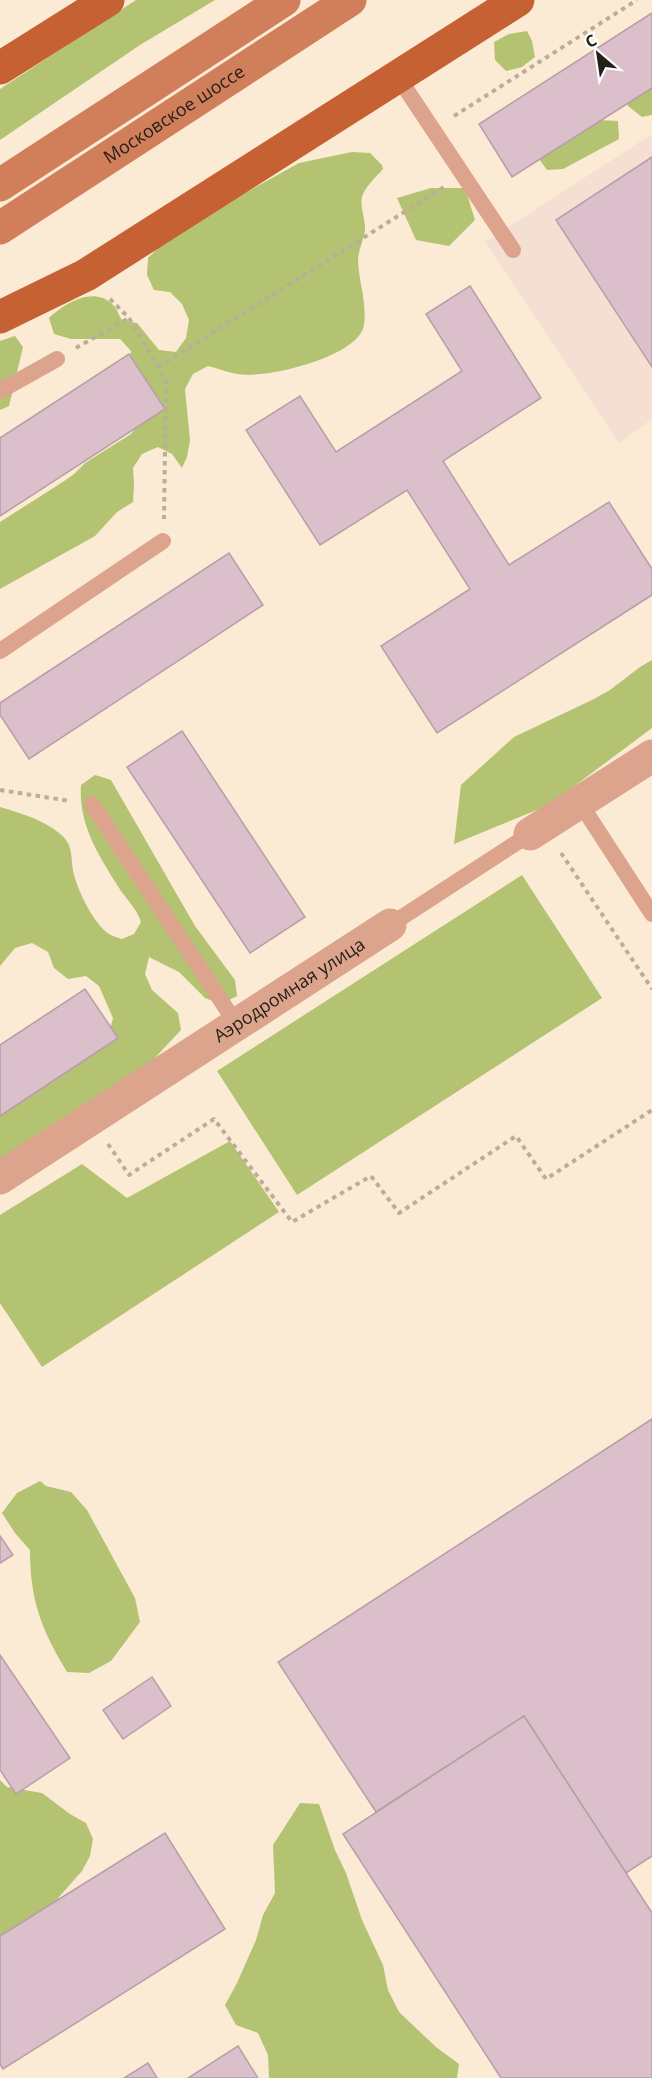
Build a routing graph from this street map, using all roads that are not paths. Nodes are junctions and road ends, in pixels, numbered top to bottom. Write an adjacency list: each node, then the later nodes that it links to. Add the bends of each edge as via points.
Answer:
1 (108, 0): 5 (main road)
2 (284, 0): 7 (main road, Московское шоссе)
3 (350, 0): 8 (main road, Московское шоссе)
4 (518, 0): 6 (main road)
5 (0, 68)
6 (398, 77): 9 (lane); 10 (main road, via 86,274)
7 (0, 185)
8 (0, 228)
9 (513, 250)
10 (0, 317)
11 (57, 359): 12 (lane)
12 (0, 391)
13 (164, 541): 14 (lane)
14 (0, 651)
15 (652, 756): 16 (street, Аэродромная улица)
16 (580, 803): 18 (street, Аэродромная улица); 19 (lane)
17 (92, 804): 21 (lane)
18 (537, 830): 20 (lane, Аэродромная улица)
19 (652, 914)
20 (390, 926): 21 (street, Аэродромная улица)
21 (237, 1024): 22 (street, Аэродромная улица)
22 (0, 1178)

